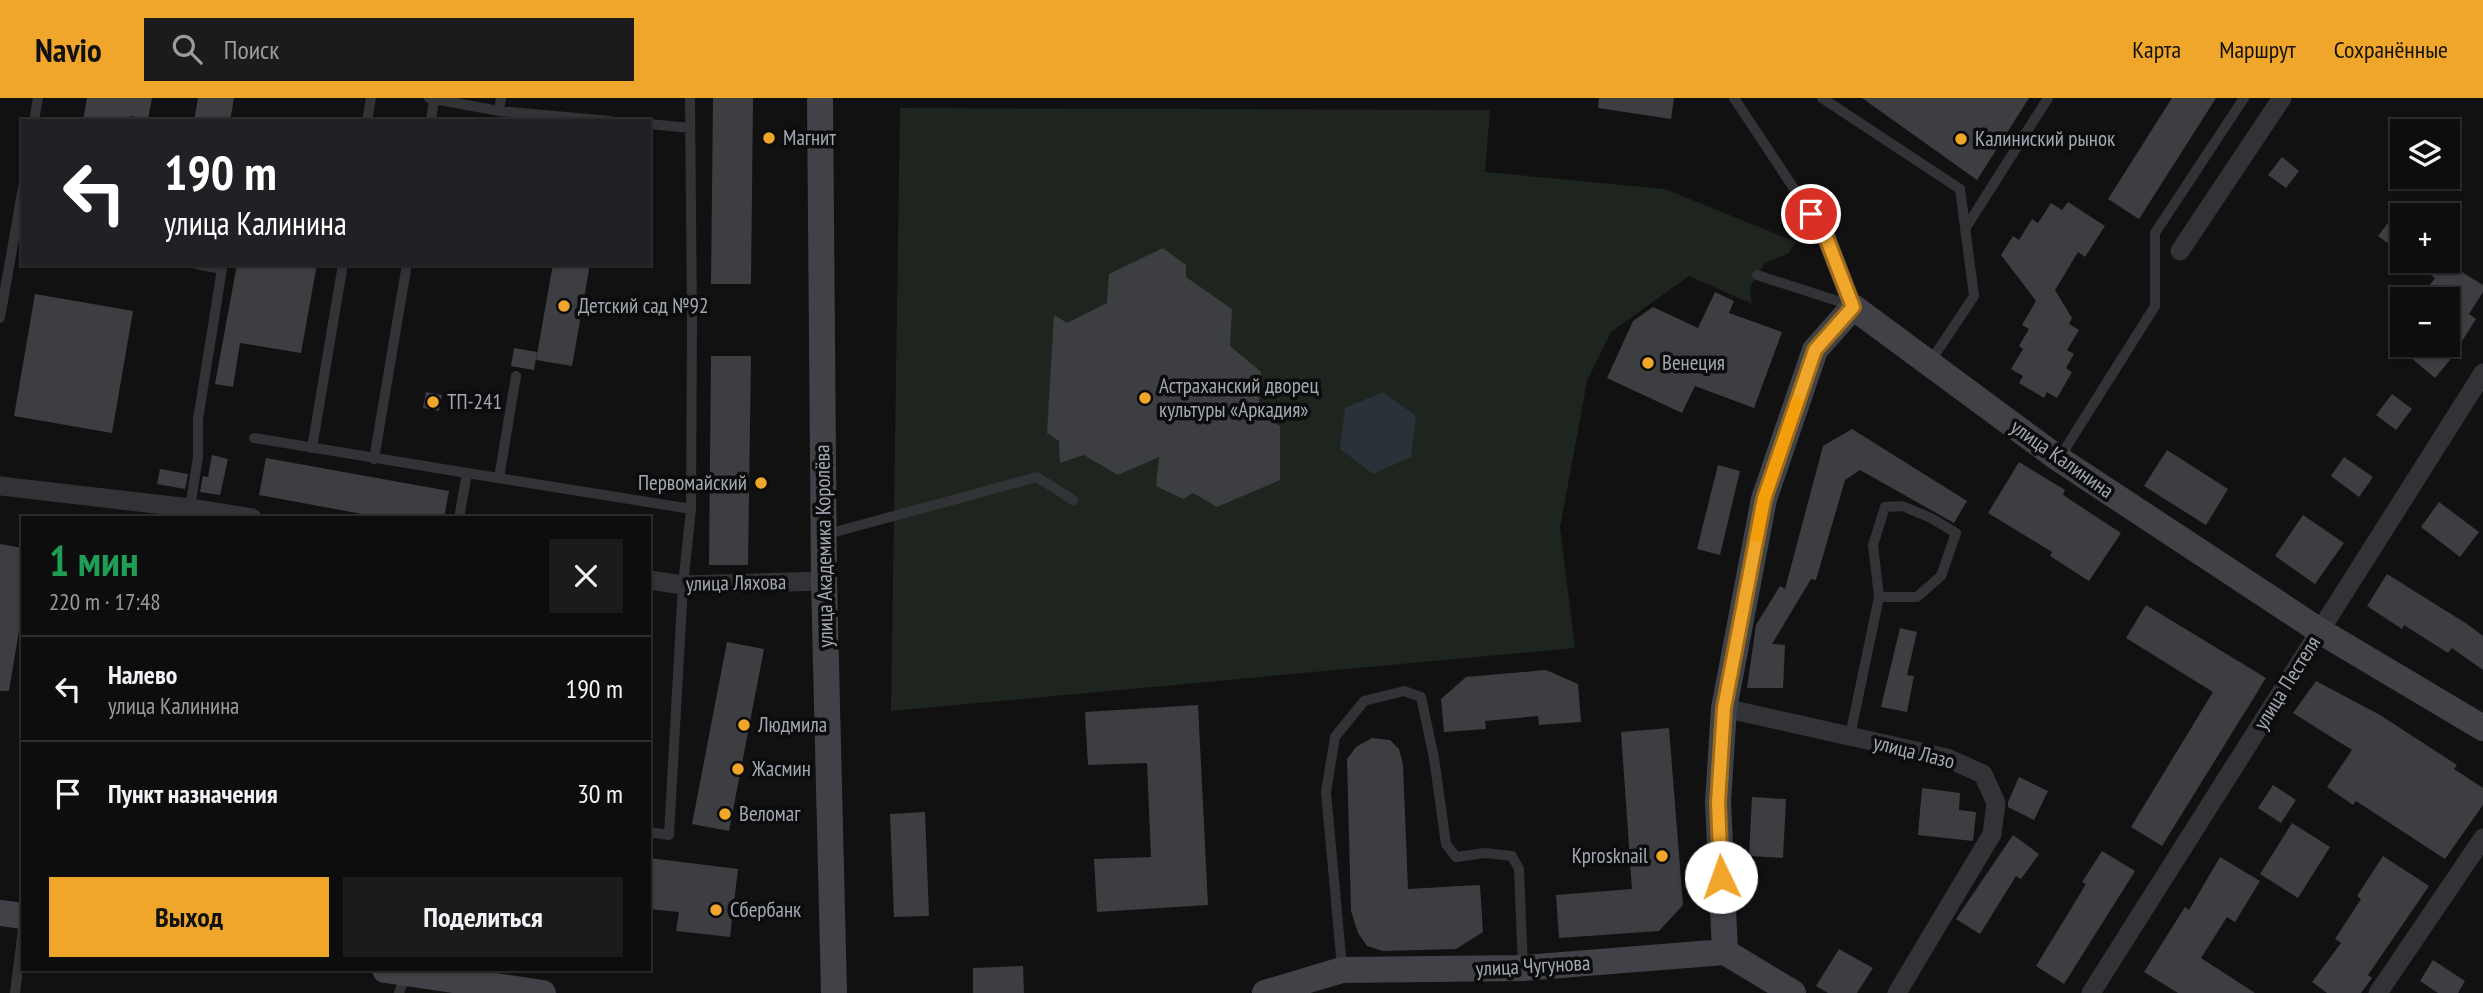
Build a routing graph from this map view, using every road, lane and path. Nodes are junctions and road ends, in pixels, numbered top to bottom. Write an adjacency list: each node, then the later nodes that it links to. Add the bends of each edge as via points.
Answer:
1 (38, 98): 14 (lane)
2 (371, 98): 15 (lane)
3 (501, 98): 12 (lane)
4 (690, 98): 18 (lane)
5 (820, 98): 44 (street, улица Академика Королёва)
6 (1734, 98): 21 (lane)
7 (1822, 98): 20 (lane, via 1960,189)
8 (2048, 98): 20 (lane)
9 (2244, 98): 35 (lane, via 2155,233 2155,306)
10 (2282, 98): 22 (street)
11 (431, 99): 12 (lane); 16 (lane)
12 (499, 111): 13 (lane)
13 (561, 118)
14 (34, 119)
15 (367, 119)
16 (431, 119)
17 (651, 124): 18 (lane)
18 (690, 128): 41 (lane)
19 (21, 198): 28 (lane)
20 (1965, 230): 29 (lane, via 1974,296)
21 (1826, 237): 27 (street)
22 (2180, 251)
23 (206, 266): 40 (lane, via 222,269 198,419)
24 (343, 266): 33 (lane)
25 (407, 266): 34 (lane)
26 (1757, 275): 27 (lane)
27 (1853, 307): 29 (street, улица Калинина); 50 (street, via 1815,350 1764,499)
28 (0, 318)
29 (1930, 362): 35 (street, улица Калинина)
30 (2483, 373): 49 (street, улица Пестеля)
31 (516, 376): 37 (lane)
32 (254, 438): 33 (lane)
33 (312, 448): 34 (lane)
34 (374, 459): 36 (lane)
35 (2059, 459): 49 (street, улица Калинина)
36 (467, 473): 37 (lane); 43 (lane)
37 (499, 478): 41 (lane)
38 (0, 485): 40 (street)
39 (1073, 500): 44 (lane, via 1037,477)
40 (190, 508): 42 (street)
41 (691, 509): 47 (lane)
42 (240, 516)
43 (460, 516)
44 (823, 535): 46 (street, улица Академика Королёва)
45 (651, 580): 47 (street, улица Ляхова)
46 (824, 581): 47 (street, улица Ляхова); 64 (street, улица Академика Королёва)
47 (683, 585): 53 (lane, via 669,835)
48 (1879, 597): 48 (lane, via 1873,545 1885,507 1902,506 1956,534 1941,576 1917,597); 52 (lane)
49 (2320, 631): 51 (street, улица Калинина); 68 (street, улица Пестеля)
50 (1724, 708): 52 (street, улица Лазо); 58 (street, via 1718,802)
51 (2483, 728)
52 (1850, 736): 67 (street, улица Лазо, via 1947,758 1983,774 1996,803 1992,834)
53 (651, 832)
54 (2483, 838): 69 (street)
55 (0, 913): 56 (street)
56 (21, 916)
57 (21, 945): 62 (lane)
58 (1725, 952): 59 (street, улица Чугунова); 66 (street)
59 (1523, 968): 60 (street, улица Чугунова); 60 (lane, via 1519,869 1512,856 1455,857 1446,844 1421,697 1404,691 1364,701 1335,737 1326,792)
60 (1342, 971): 65 (street, улица Чугунова)
61 (397, 978): 63 (street)
62 (15, 993)
63 (543, 993)
64 (834, 993)
65 (1265, 993)
66 (1793, 993)
67 (1897, 993)
68 (2091, 993)
69 (2378, 993)

